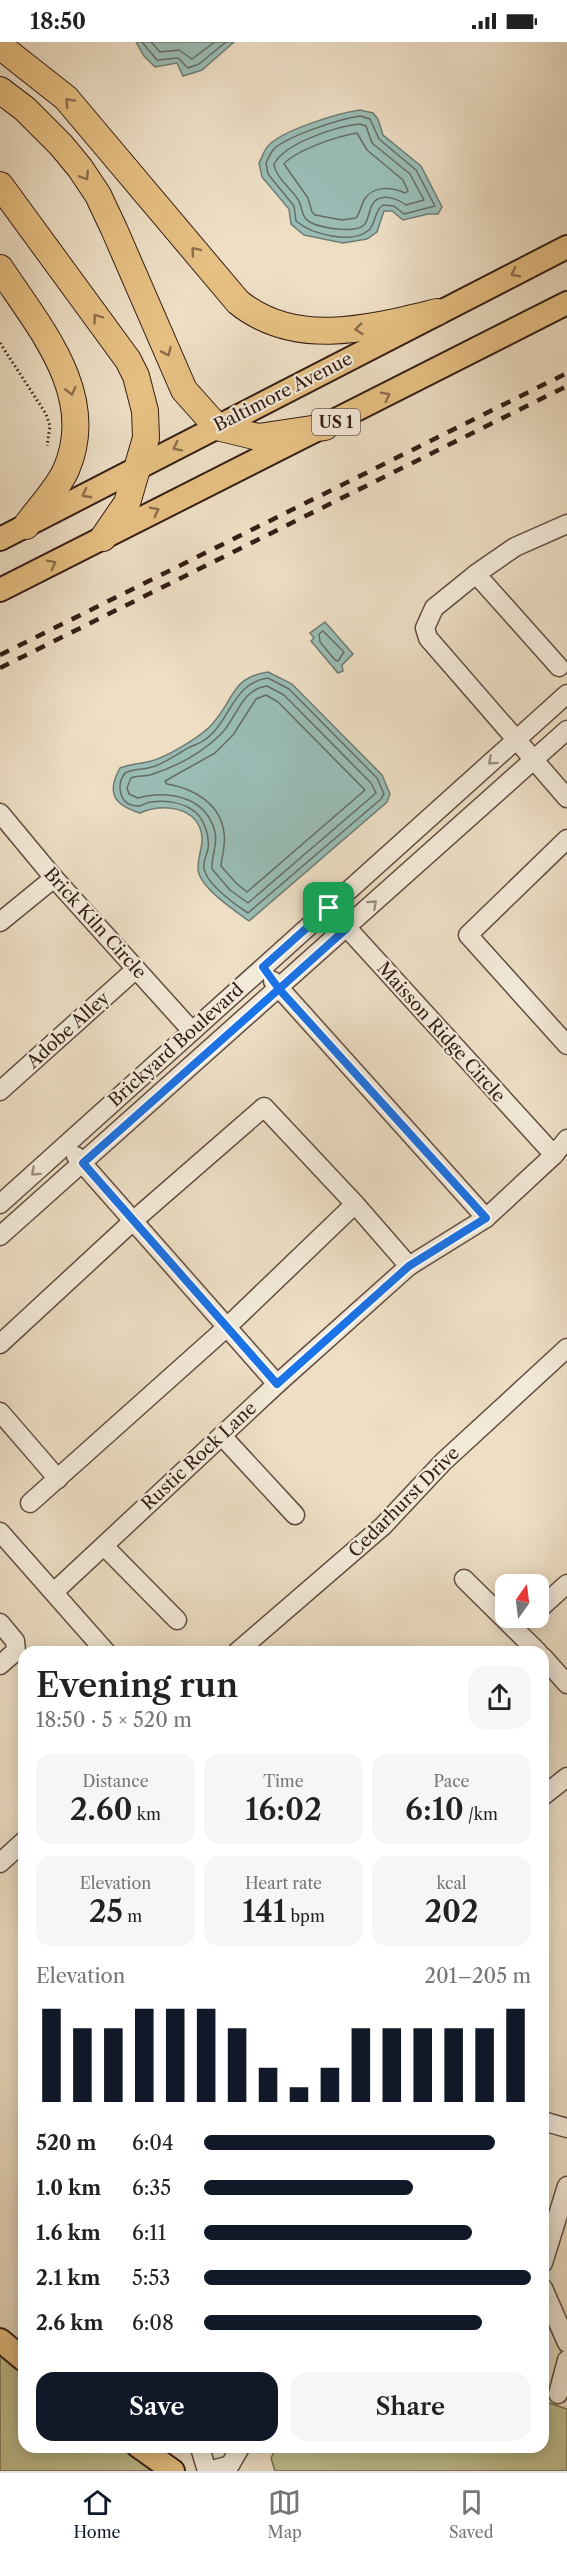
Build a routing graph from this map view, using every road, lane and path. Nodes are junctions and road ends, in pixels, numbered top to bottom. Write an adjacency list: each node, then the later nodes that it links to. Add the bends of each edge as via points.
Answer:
1 (0, 46): 7 (highway, one-way to 1, via 364,329 316,332 258,317 238,302 66,98)
2 (0, 90): 9 (highway, one-way to 9, via 25,108 61,145 98,195 184,390)
3 (0, 185): 12 (highway, one-way to 3, via 146,438 145,411 136,376)
4 (567, 247): 7 (main road, Baltimore Avenue, one-way to 7)
5 (0, 268): 14 (highway, one-way to 14, via 56,353 69,382 75,411 74,444 65,472)
6 (567, 303): 10 (main road, US 1, one-way to 6)
7 (437, 312): 9 (main road, Baltimore Avenue)
8 (0, 343): 11 (path, via 46,414 50,426)
9 (217, 427): 10 (highway, via 258,437); 12 (main road, Baltimore Avenue, one-way to 12)
10 (325, 427): 15 (main road, US 1, one-way to 10)
11 (47, 446)
12 (138, 467): 14 (main road, Baltimore Avenue, one-way to 14); 15 (highway, via 127,503)
13 (567, 524): 17 (street, via 515,547)
14 (26, 526): 16 (main road, Baltimore Avenue)
15 (103, 538): 18 (main road, US 1, one-way to 15)
16 (0, 539)
17 (476, 574): 19 (street); 22 (street, via 434,608 425,628 428,638)
18 (0, 590)
19 (559, 667)
20 (567, 694): 22 (street, Brickyard Boulevard)
21 (567, 730): 23 (street, Brickyard Boulevard)
22 (516, 739): 23 (street); 28 (street, Brickyard Boulevard, one-way to 28)
23 (534, 760): 24 (street); 30 (street, Brickyard Boulevard, one-way to 23)
24 (567, 798)
25 (0, 813): 27 (street, Brick Kiln Circle)
26 (567, 839): 35 (street, via 468,935)
27 (54, 878): 29 (street); 32 (street, Brick Kiln Circle)
28 (329, 908): 30 (street, Maisson Ridge Circle); 31 (street, Brickyard Boulevard)
29 (1, 920)
30 (347, 928): 33 (street, Brickyard Boulevard); 39 (street, Maisson Ridge Circle)
31 (263, 967): 33 (street); 34 (street, Brickyard Boulevard)
32 (136, 969): 34 (street, Brick Kiln Circle); 36 (street, Adobe Alley)
33 (279, 989): 40 (street, Brickyard Boulevard); 43 (street)
34 (192, 1031): 38 (street, Brickyard Boulevard)
35 (563, 1034)
36 (0, 1091)
37 (567, 1139): 39 (street, Rustic Rock Lane)
38 (65, 1146): 40 (street); 41 (street, Brickyard Boulevard, one-way to 41)
39 (554, 1155): 43 (street, Rustic Rock Lane)
40 (83, 1163): 44 (street); 45 (street, Brickyard Boulevard)
41 (0, 1204)
42 (355, 1204): 44 (street, via 264,1107); 46 (street); 47 (street)
43 (486, 1218): 46 (street, Rustic Rock Lane)
44 (134, 1221): 47 (street); 48 (street)
45 (0, 1236)
46 (409, 1266): 50 (street, Rustic Rock Lane)
47 (227, 1327): 50 (street); 53 (street)
48 (0, 1344)
49 (567, 1348): 67 (street, Cedarhurst Drive, via 443,1462 383,1526)
50 (277, 1384): 52 (street, Rustic Rock Lane)
51 (0, 1412): 53 (street)
52 (222, 1436): 55 (street); 57 (street, Rustic Rock Lane)
53 (58, 1479): 54 (street)
54 (30, 1503)
55 (295, 1515)
56 (0, 1532): 60 (street)
57 (104, 1546): 60 (street, Rustic Rock Lane); 62 (street)
58 (464, 1579): 65 (street)
59 (567, 1584): 61 (street)
60 (54, 1592): 66 (street)
61 (549, 1600)
62 (177, 1620)
63 (0, 1623): 70 (street, via 15,1641 16,1651)
64 (518, 1628): 65 (street)
65 (516, 1630): 68 (street)
66 (101, 1646)
67 (244, 1646)
68 (532, 1646)
69 (549, 1664): 71 (street)
70 (0, 1665)
71 (567, 1684)
72 (567, 1777): 73 (street)
73 (549, 1791)
74 (18, 1846): 75 (street)
75 (0, 1863)
76 (549, 2123): 77 (street)
77 (567, 2128)
78 (567, 2186): 79 (street)
79 (549, 2244)
80 (550, 2324): 82 (street)
81 (0, 2340): 83 (main road)
82 (567, 2343)
83 (18, 2355)
84 (567, 2360): 85 (street)
85 (556, 2393)
86 (148, 2453): 89 (main road)
87 (202, 2453): 90 (street)
88 (237, 2453): 90 (street, via 231,2465)
89 (173, 2471)
90 (208, 2471)

